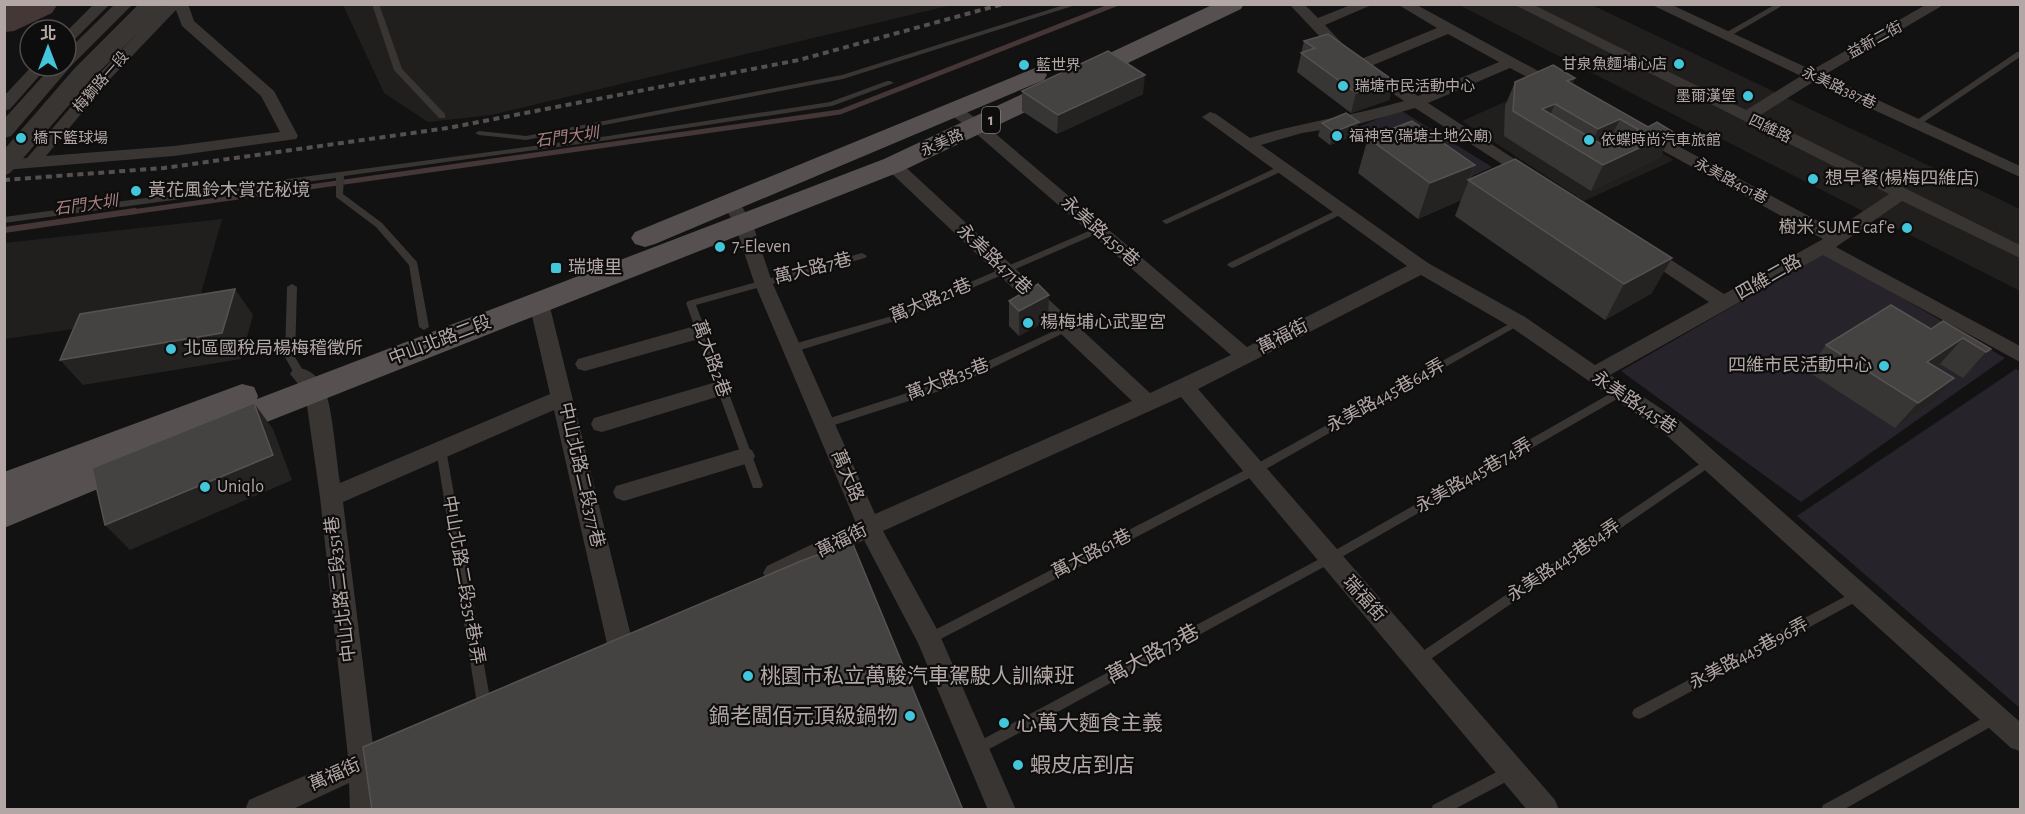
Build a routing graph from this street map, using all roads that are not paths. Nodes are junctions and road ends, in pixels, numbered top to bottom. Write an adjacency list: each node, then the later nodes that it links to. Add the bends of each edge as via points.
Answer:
1 (103, 4): 18 (street)
2 (125, 4): 21 (street, 梅獅路一段)
3 (153, 4): 43 (street, 梅獅路一段, bridge, via 82,75)
4 (173, 4): 42 (street, 梅獅路一段, via 105,76)
5 (181, 4): 42 (street, via 187,23 268,94 290,136)
6 (375, 4): 33 (lane, via 398,70)
7 (1076, 4): 40 (lane, via 843,77 526,138)
8 (1189, 4): 32 (main road, 永美路 / 1)
9 (1233, 4): 38 (main road, 永美路 / 1)
10 (1296, 4): 17 (street)
11 (1367, 4): 17 (street)
12 (1404, 4): 19 (street)
13 (1520, 4): 35 (street, 四維路)
14 (1657, 4): 20 (street, 永美路387巷)
15 (1782, 4): 20 (lane)
16 (1938, 4): 25 (street, 益新二街)
17 (1316, 24): 24 (street)
18 (78, 28)
19 (1449, 28): 23 (street); 24 (street)
20 (1724, 36): 25 (street, 永美路387巷)
21 (78, 50)
22 (2020, 54): 36 (lane)
23 (1511, 62): 29 (street); 30 (street)
24 (1360, 65): 30 (street)
25 (1812, 76): 35 (street, 益新二街); 36 (street, 永美路387巷)
26 (29, 78): 31 (street)
27 (51, 78): 39 (street)
28 (890, 83): 47 (lane, via 832,104)
29 (1574, 96)
30 (1415, 103): 41 (street, via 1355,120 1300,128); 48 (street)
31 (4, 106)
32 (954, 110): 38 (street, 永美路459巷); 51 (main road, 永美路 / 1)
33 (442, 116)
34 (1210, 117): 41 (street, 永美路445巷)
35 (1746, 117): 49 (street, 四維路)
36 (1915, 123): 46 (street, 永美路387巷)
37 (1627, 125): 55 (street, 永美路401巷)
38 (978, 127): 44 (main road, 永美路 / 1); 54 (street, 永美路459巷)
39 (4, 132)
40 (479, 133)
41 (1248, 144): 45 (street, 永美路445巷)
42 (33, 163): 43 (street)
43 (4, 165)
44 (894, 165): 51 (main road, 永美路 / 1); 61 (street, 永美路471巷)
45 (1282, 168): 50 (street, 永美路445巷); 53 (lane)
46 (2020, 172)
47 (340, 180): 52 (lane); 67 (lane, via 339,195 379,225 414,264)
48 (1545, 187)
49 (1902, 193): 55 (street); 57 (street, 四維路)
50 (1341, 211): 59 (lane); 60 (street, 永美路445巷)
51 (738, 214): 62 (street, 萬大路); 64 (main road, 中山北路二段 / 1); 67 (main road, 中山北路二段 / 1)
52 (4, 220)
53 (1166, 221)
54 (1098, 230): 61 (lane, 萬大路21巷); 72 (street, 永美路459巷)
55 (1829, 243): 65 (street, 四維二路); 71 (street, 四維二路)
56 (1635, 244): 65 (street, 四維二路)
57 (2020, 252)
58 (862, 256): 62 (lane, 萬大路7巷)
59 (1232, 265)
60 (1422, 267): 66 (street, 永美路445巷); 72 (street, 萬福街)
61 (1005, 270): 68 (street, 永美路471巷); 70 (lane, 萬大路21巷, via 895,318)
62 (763, 282): 69 (lane, 萬大路2巷, via 692,303); 70 (street, 萬大路)
63 (292, 287): 75 (lane, via 290,357)
64 (539, 303): 75 (main road, 中山北路二段 / 1); 79 (street, 中山北路二段377巷)
65 (1725, 303): 74 (street)
66 (1518, 322): 74 (street, 永美路445巷); 86 (lane, 永美路445巷64弄)
67 (424, 327): 75 (main road, 中山北路二段 / 1)
68 (1067, 328): 80 (street, 永美路471巷); 82 (lane, 萬大路35巷, via 951,383)
69 (702, 331): 73 (street); 77 (lane, 萬大路2巷)
70 (794, 348): 82 (street, 萬大路)
71 (2020, 355)
72 (1245, 356): 76 (street, 萬福街)
73 (585, 364)
74 (1593, 375): 78 (street, 永美路445巷)
75 (308, 382): 88 (main road, 中山北路二段 / 1); 90 (street, 中山北路二段351巷); 91 (main road, 中山北路二段 / 1)
76 (1184, 387): 80 (street, 萬福街); 86 (street, 瑞福街)
77 (723, 388): 81 (street); 84 (lane, 萬大路2巷)
78 (1620, 392): 85 (street, 永美路445巷, via 1672,427); 93 (lane, 永美路445巷74弄)
79 (563, 397): 83 (street); 97 (street, 中山北路二段377巷)
80 (1147, 403): 92 (street, 萬福街)
81 (602, 424)
82 (825, 424): 92 (street, 萬大路)
83 (441, 449): 90 (street); 99 (lane, 中山北路二段351巷1弄)
84 (744, 456): 87 (lane, 萬大路2巷); 89 (street)
85 (1710, 461): 95 (street, 永美路445巷); 98 (lane, 永美路445巷84弄)
86 (1255, 470): 93 (street, 瑞福街); 96 (lane, 萬大路61巷)
87 (757, 485)
88 (4, 487)
89 (624, 492)
90 (331, 497): 105 (street, 中山北路二段351巷)
91 (4, 514)
92 (869, 527): 94 (street, 萬福街); 96 (street, 萬大路)
93 (1329, 559): 98 (street, 瑞福街); 104 (lane, 萬大路73巷)
94 (755, 582)
95 (1859, 594): 100 (lane, 永美路445巷96弄); 101 (street, 永美路445巷)
96 (929, 639): 104 (street, 萬大路)
97 (620, 647)
98 (1418, 660): 106 (street, 瑞福街)
99 (485, 710)
100 (1639, 713)
101 (1996, 717): 102 (street, 永美路445巷); 112 (lane)
102 (2020, 739)
103 (413, 741): 105 (street, 萬福街)
104 (977, 749): 109 (street, 萬大路)
105 (362, 763): 107 (street, 萬福街); 108 (street, 中山北路二段351巷)
106 (1512, 771): 110 (lane); 111 (street, 瑞福街)
107 (259, 810)
108 (364, 810)
109 (1002, 810)
110 (1438, 810)
111 (1545, 810)
112 (1828, 810)

